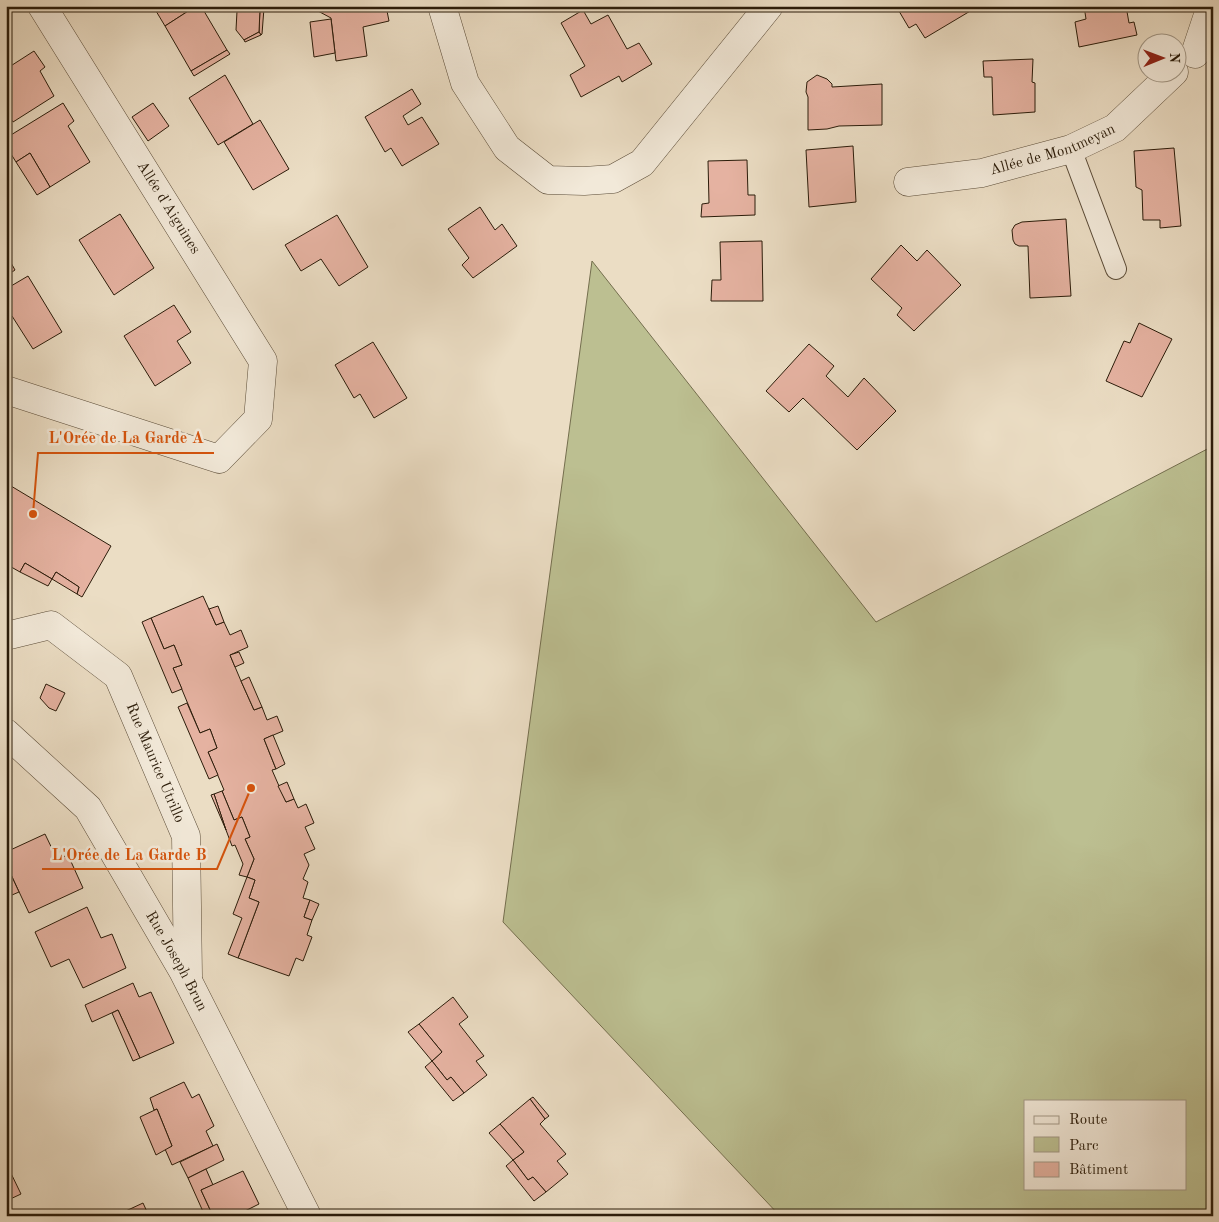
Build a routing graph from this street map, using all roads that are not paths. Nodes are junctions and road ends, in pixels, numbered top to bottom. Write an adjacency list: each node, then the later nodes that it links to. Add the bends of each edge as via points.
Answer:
1 (42, 6): 9 (street, Allée d'Aiguines, via 263,361 258,419 219,459)
2 (442, 6): 3 (street, via 464,83 507,148 548,180 584,181 613,179 642,162)
3 (769, 6)
4 (1211, 6): 5 (street, Allée de Montmeyan)
5 (1190, 60): 6 (street, Allée de Montmeyan, via 1115,128)
6 (1071, 150): 7 (street, Allée de Montmeyan, via 982,173); 8 (lane)
7 (908, 182)
8 (1116, 269)
9 (6, 390)
10 (6, 636): 12 (street, Rue Maurice Utrillo, via 51,625 118,676 186,836)
11 (6, 733): 12 (street, Rue Joseph Brun, via 88,808)
12 (188, 980): 13 (street, Rue Joseph Brun)
13 (307, 1216)

